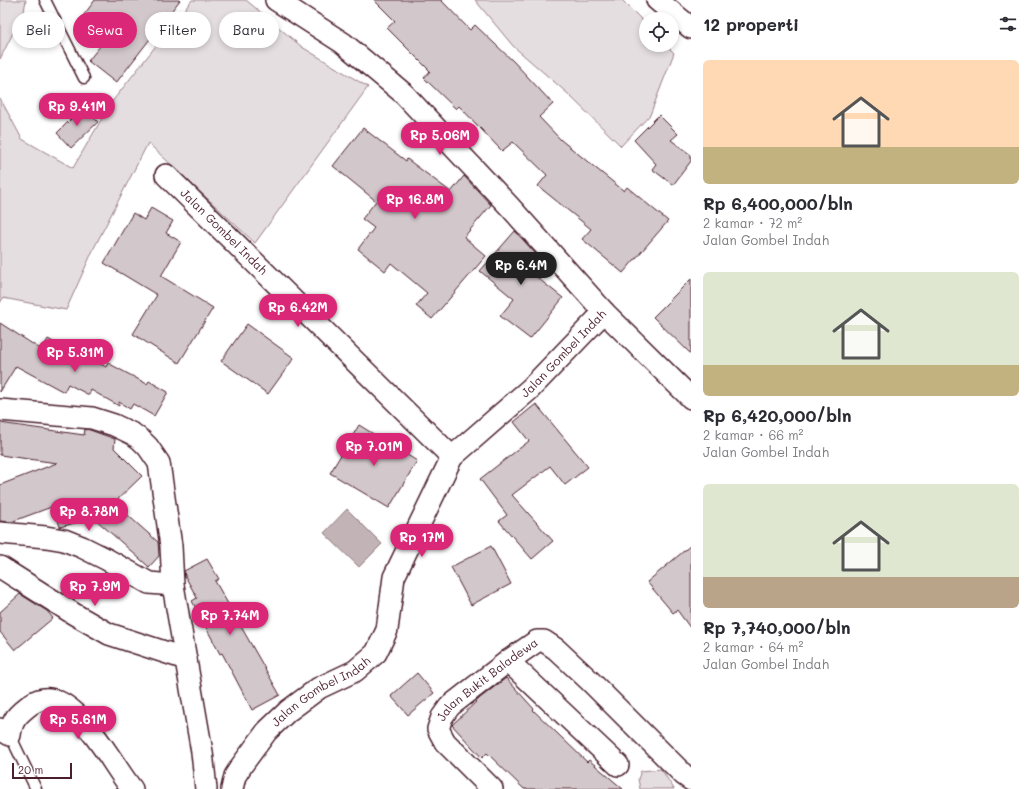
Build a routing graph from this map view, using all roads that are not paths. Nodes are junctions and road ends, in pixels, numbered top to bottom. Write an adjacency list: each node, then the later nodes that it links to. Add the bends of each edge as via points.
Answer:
1 (45, 0): 5 (lane)
2 (276, 0): 7 (street, Jalan Gombel Indah, via 344,43 403,92)
3 (658, 0): 4 (street)
4 (691, 28)
5 (84, 78)
6 (166, 175): 10 (street, Jalan Gombel Indah)
7 (604, 312): 8 (street); 10 (street, Jalan Gombel Indah, via 530,389)
8 (691, 398)
9 (0, 410): 13 (street, via 92,418 133,434 148,447 159,463 171,546)
10 (452, 457): 22 (street, Jalan Gombel Indah, via 394,577 387,630 376,653 355,671 319,688 288,711 267,731 242,765 235,776)
11 (0, 533): 13 (street, via 64,540 106,559 149,583)
12 (0, 567): 14 (street, via 109,634)
13 (173, 585): 14 (street)
14 (186, 658): 21 (street)
15 (508, 660): 17 (street); 18 (street, Jalan Bukit Baladewa, via 537,641 544,641 589,680); 23 (street, Jalan Bukit Baladewa, via 450,706 442,717 438,729 445,742)
16 (5, 732): 19 (lane); 20 (street, via 18,713 36,701 50,699 67,706 85,722)
17 (618, 765)
18 (691, 780)
19 (36, 789)
20 (132, 789)
21 (206, 789)
22 (232, 789)
23 (492, 789)

